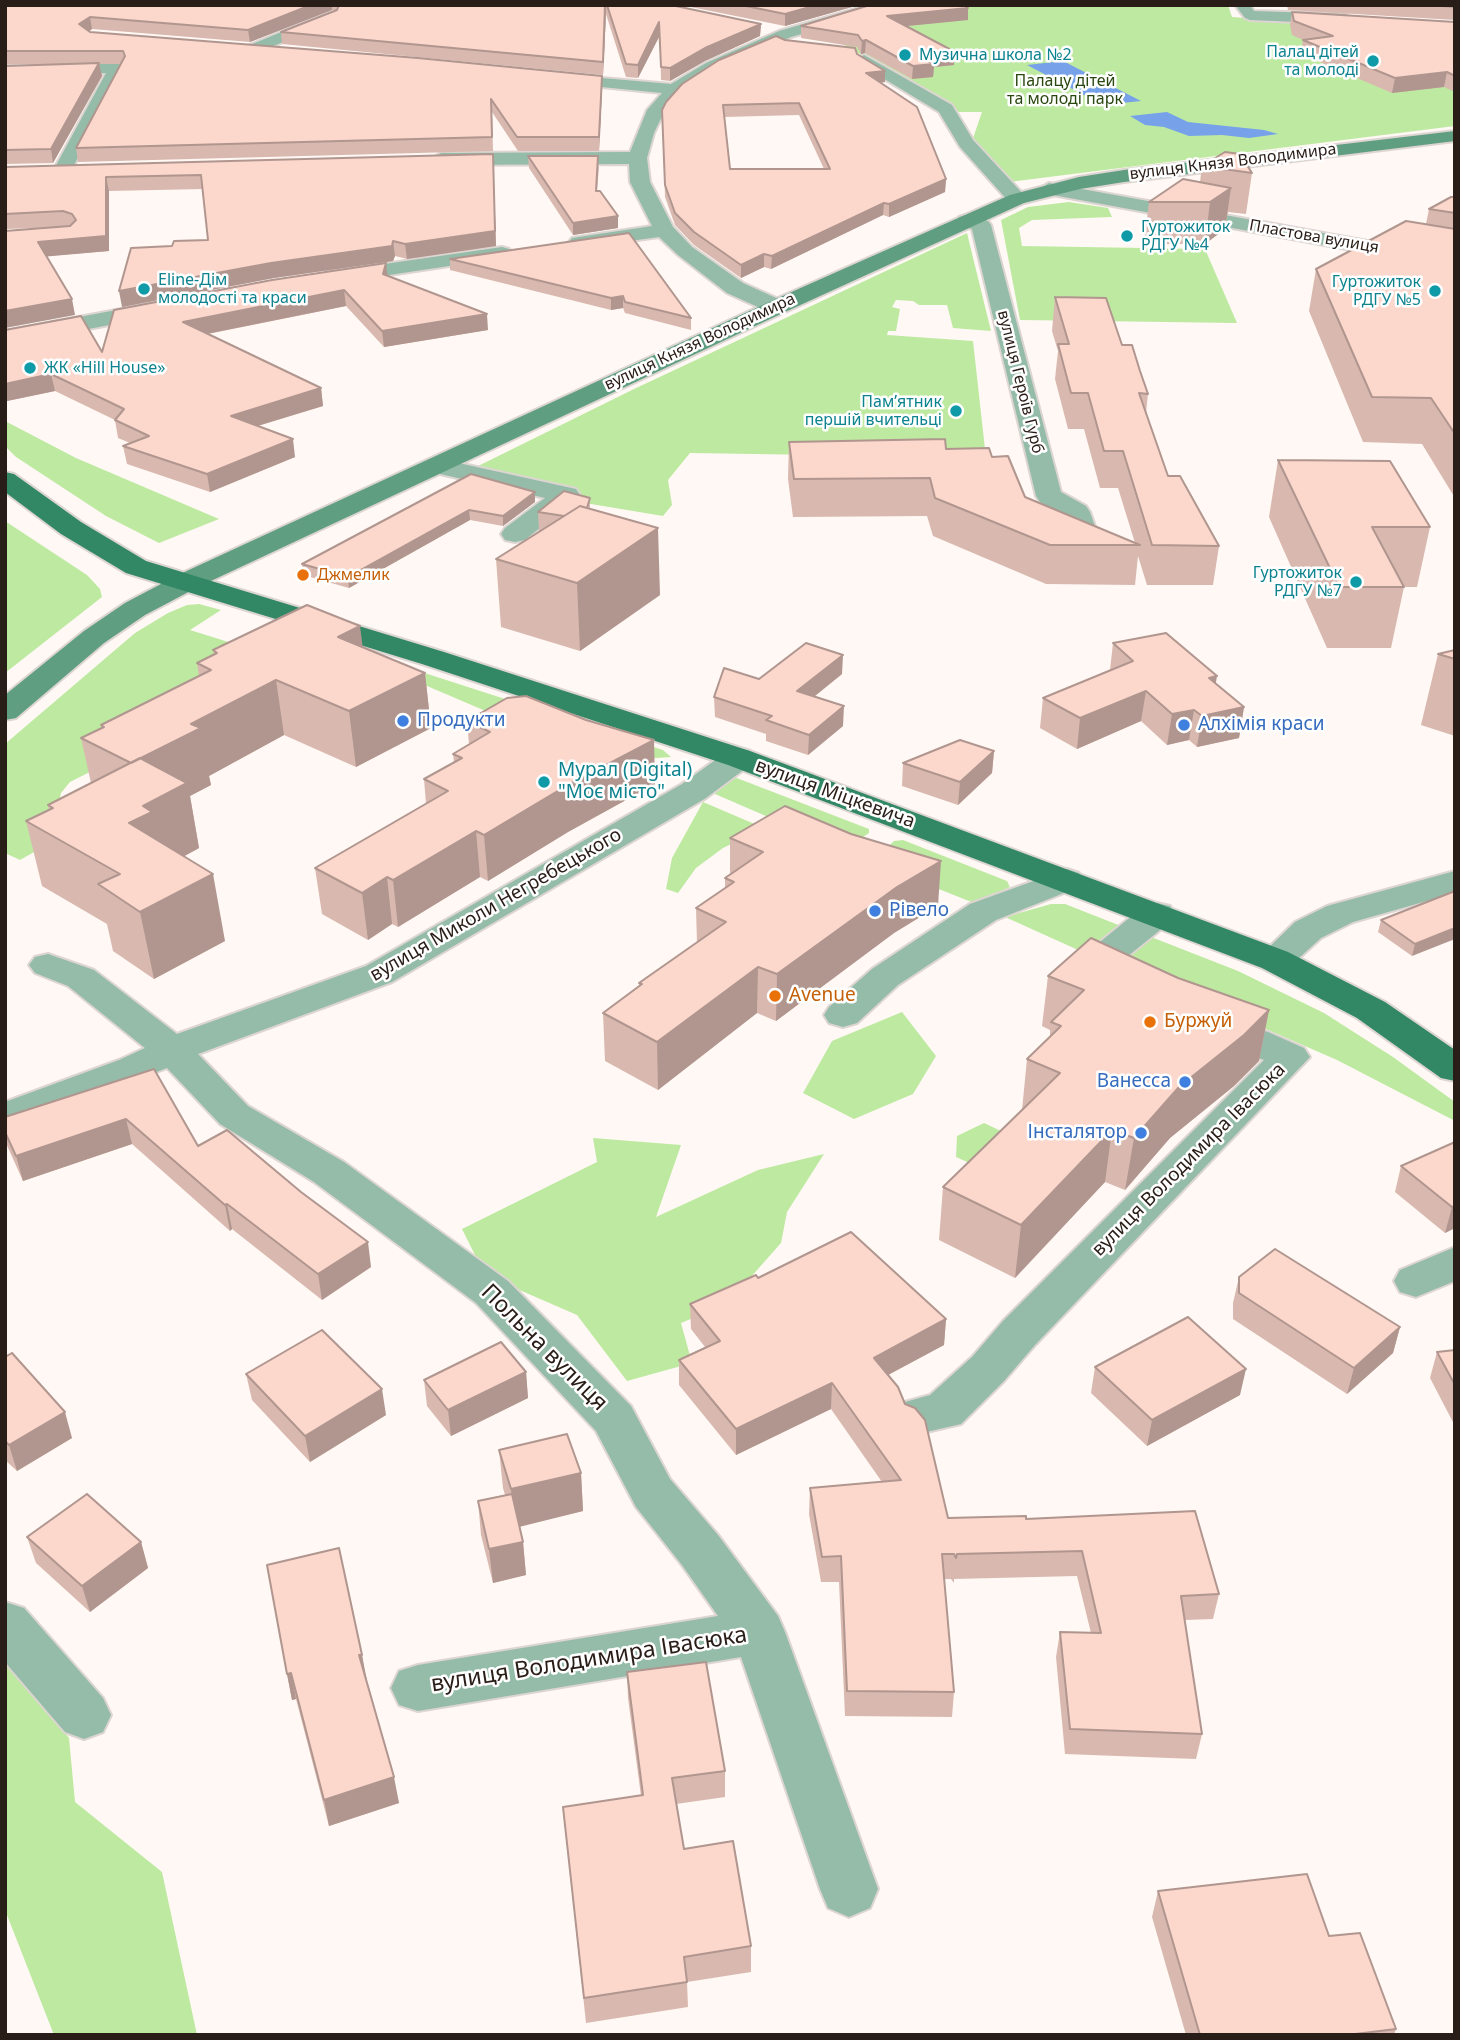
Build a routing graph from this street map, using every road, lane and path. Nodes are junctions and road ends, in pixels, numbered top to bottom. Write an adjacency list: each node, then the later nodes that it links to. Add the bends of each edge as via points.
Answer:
1 (886, 5): 6 (street)
2 (1246, 10): 4 (street)
3 (331, 17): 8 (street, via 244,49)
4 (1365, 21)
5 (757, 28): 6 (street)
6 (785, 34): 7 (street, via 779,39); 12 (street, via 739,52)
7 (801, 46)
8 (289, 53)
9 (855, 55): 20 (street, via 946,109 966,143)
10 (5, 71): 17 (street, via 117,68)
11 (540, 76): 12 (street)
12 (674, 89): 14 (street, via 656,110)
13 (1455, 136): 19 (street, вулиця Князя Володимира)
14 (638, 158): 15 (street); 22 (street, via 640,182)
15 (421, 160)
16 (90, 170): 17 (street)
17 (62, 171): 18 (street)
18 (40, 172)
19 (1049, 189): 20 (street, вулиця Князя Володимира); 25 (street, Пластова вулиця)
20 (1017, 199): 21 (street, вулиця Князя Володимира)
21 (966, 221): 28 (street, вулиця Князя Володимира); 33 (street, вулиця Героїв Гурб, via 981,225 1049,496 1077,512)
22 (663, 230): 23 (street); 28 (street, via 735,288)
23 (561, 245)
24 (523, 250): 26 (street)
25 (1455, 263)
26 (314, 281)
27 (186, 304): 29 (street)
28 (776, 307): 30 (street, вулиця Князя Володимира)
29 (5, 338)
30 (436, 466): 32 (street, via 568,495); 34 (street, вулиця Князя Володимира)
31 (5, 480): 34 (main road, вулиця Міцкевича, via 103,550 136,567)
32 (516, 534)
33 (1086, 538)
34 (188, 581): 35 (street, вулиця Князя Володимира, via 94,637); 36 (main road, вулиця Міцкевича)
35 (5, 711)
36 (738, 758): 37 (main road, вулиця Міцкевича); 45 (street, вулиця Миколи Негребецького, via 694,791 379,974)
37 (1067, 880): 39 (main road, вулиця Міцкевича); 44 (street, via 983,912 885,977)
38 (1455, 881): 40 (street, via 1340,914 1308,930)
39 (1157, 914): 40 (main road, вулиця Міцкевича); 42 (street, via 1086,972)
40 (1275, 960): 46 (main road, вулиця Міцкевича, via 1371,1010)
41 (48, 965): 45 (street, Польна вулиця, via 81,978)
42 (1135, 995)
43 (1172, 1012): 50 (street, вулиця Володимира Івасюка, via 1290,1057 944,1411)
44 (843, 1016)
45 (172, 1050): 47 (street, вулиця Миколи Негребецького); 52 (street, Польна вулиця, via 234,1115 329,1172 492,1292 614,1419 653,1493)
46 (1455, 1069)
47 (5, 1117)
48 (1455, 1263): 49 (street)
49 (1416, 1281)
50 (922, 1415)
51 (5, 1624): 54 (street)
52 (759, 1632): 53 (street, вулиця Володимира Івасюка); 55 (street, Польна вулиця)
53 (418, 1688)
54 (84, 1715)
55 (849, 1889)

